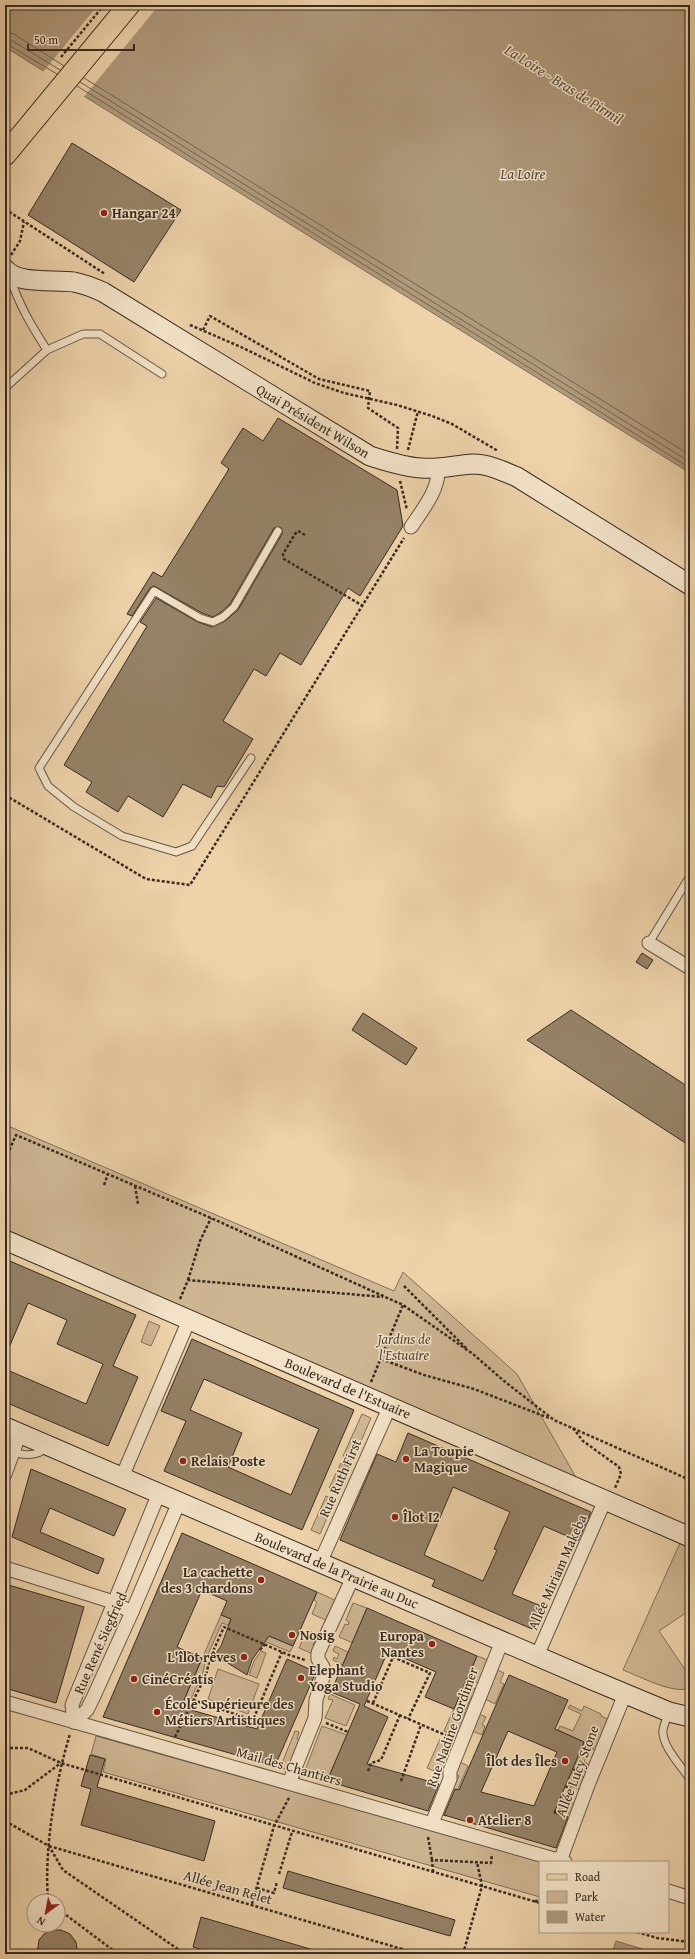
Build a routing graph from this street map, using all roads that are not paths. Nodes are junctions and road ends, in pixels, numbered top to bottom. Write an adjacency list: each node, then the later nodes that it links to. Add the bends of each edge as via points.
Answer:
1 (129, 5): 2 (main road)
2 (32, 123): 3 (lane); 4 (main road)
3 (12, 135)
4 (5, 155)
5 (7, 267): 6 (lane, via 28,321); 9 (main road, Quai Président Wilson, via 29,280 76,282 103,292 355,449 400,465)
6 (47, 350): 7 (lane, via 83,334 100,334); 8 (lane)
7 (162, 374)
8 (5, 388)
9 (438, 469): 10 (street, via 439,479); 12 (main road, Quai Président Wilson, via 474,464 517,477)
10 (412, 527)
11 (278, 531): 13 (lane, via 234,607 213,622 200,618 154,591 39,768 48,786 74,807 122,836 176,852 192,846)
12 (690, 585)
13 (251, 758)
14 (690, 876): 15 (lane)
15 (649, 943): 16 (street)
16 (690, 968)
17 (5, 1240): 18 (main road, Boulevard de l'Estuaire)
18 (181, 1317): 19 (main road, Boulevard de l'Estuaire); 24 (street)
19 (390, 1406): 26 (main road, Boulevard de l'Estuaire); 29 (street, Rue Ruth First)
20 (12, 1430): 21 (main road, Boulevard de la Prairie au Duc); 22 (street)
21 (48, 1445): 22 (lane, via 36,1454 21,1455); 24 (main road, Boulevard de la Prairie au Duc)
22 (9, 1450): 23 (street)
23 (5, 1474)
24 (122, 1477): 25 (main road, Boulevard de la Prairie au Duc)
25 (159, 1493): 27 (main road, Boulevard de la Prairie au Duc); 32 (street, Rue René Siegfried)
26 (605, 1500): 28 (main road, Boulevard de l'Estuaire); 35 (street, Allée Miriam Makeba)
27 (179, 1502): 29 (main road, Boulevard de la Prairie au Duc); 33 (street, Rue René Siegfried)
28 (690, 1537)
29 (320, 1563): 31 (main road, Boulevard de la Prairie au Duc)
30 (5, 1568): 32 (street)
31 (353, 1577): 34 (main road, Boulevard de la Prairie au Duc); 46 (street, via 318,1653 324,1674 316,1700 314,1718)
32 (114, 1603): 33 (street); 36 (street, Rue René Siegfried)
33 (132, 1612): 37 (street, Rue René Siegfried)
34 (502, 1641): 35 (main road, Boulevard de la Prairie au Duc); 47 (street, Rue Nadine Gordimer, via 450,1770 450,1779)
35 (537, 1656): 38 (main road, Boulevard de la Prairie au Duc)
36 (83, 1678): 37 (street, via 91,1684); 40 (street, Rue René Siegfried)
37 (99, 1684): 41 (street, Rue René Siegfried)
38 (626, 1694): 42 (main road, Boulevard de la Prairie au Duc); 48 (street, Allée Lucy Stone, via 588,1785)
39 (5, 1702): 44 (street, Mail des Chantiers)
40 (72, 1705): 41 (street); 44 (street, Rue René Siegfried)
41 (87, 1710): 44 (street, Rue René Siegfried)
42 (669, 1712): 43 (main road, Boulevard de la Prairie au Duc); 45 (lane, via 663,1731 664,1739)
43 (690, 1717)
44 (74, 1722): 46 (street, Mail des Chantiers)
45 (690, 1779)
46 (292, 1784): 47 (street, Mail des Chantiers)
47 (429, 1823): 48 (street, Mail des Chantiers)
48 (562, 1861)
49 (669, 1891): 50 (street)
50 (690, 1898)

